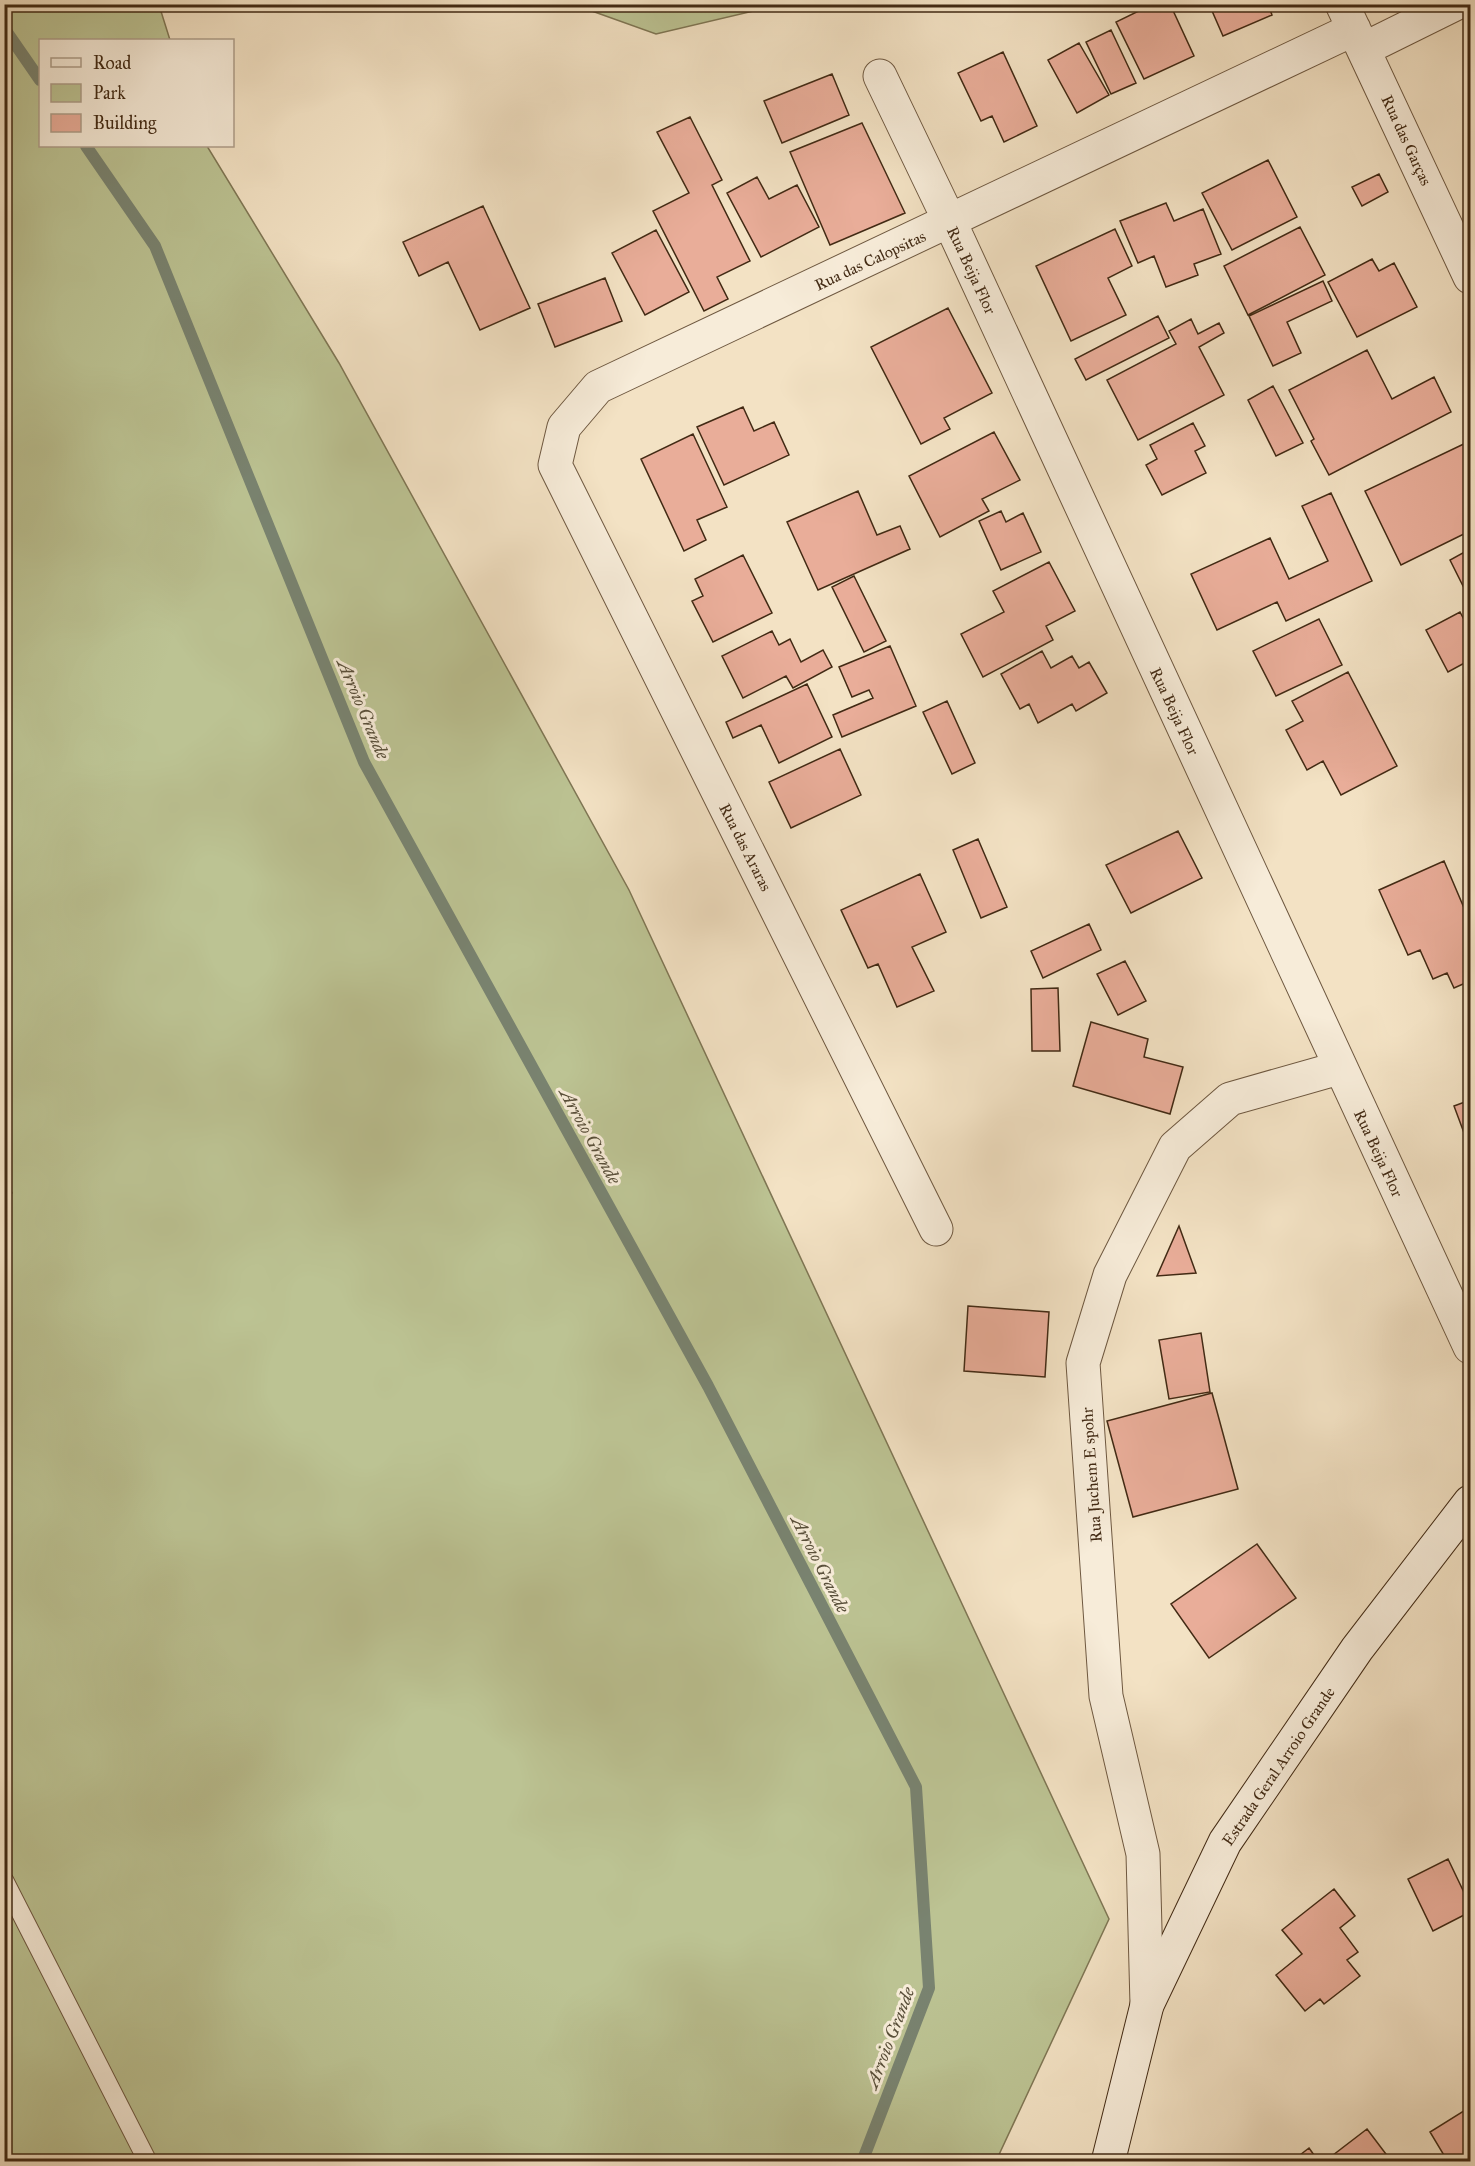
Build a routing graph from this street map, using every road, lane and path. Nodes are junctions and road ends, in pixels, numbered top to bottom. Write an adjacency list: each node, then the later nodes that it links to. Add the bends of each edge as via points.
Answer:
1 (1455, 4): 2 (street, Rua das Calopsitas)
2 (1353, 27): 4 (street, Rua das Calopsitas); 5 (street, Rua das Garças)
3 (880, 76): 4 (street, Rua Beija Flor)
4 (950, 222): 6 (street, Rua das Calopsitas, via 598,387 564,426); 7 (street, Rua Beija Flor)
5 (1470, 276)
6 (555, 465): 8 (street, Rua das Araras)
7 (1339, 1068): 9 (street, Rua Beija Flor); 12 (street, Rua Juchem E spohr, via 1230,1099 1175,1147 1110,1275 1083,1363 1106,1696 1143,1854)
8 (936, 1229)
9 (1470, 1347)
10 (1470, 1502): 12 (street, Estrada Geral Arroio Grande, via 1357,1649 1225,1842)
11 (4, 1880): 13 (lane)
12 (1147, 2005): 14 (street, Estrada Geral Arroio Grande)
13 (148, 2162)
14 (1108, 2162)

